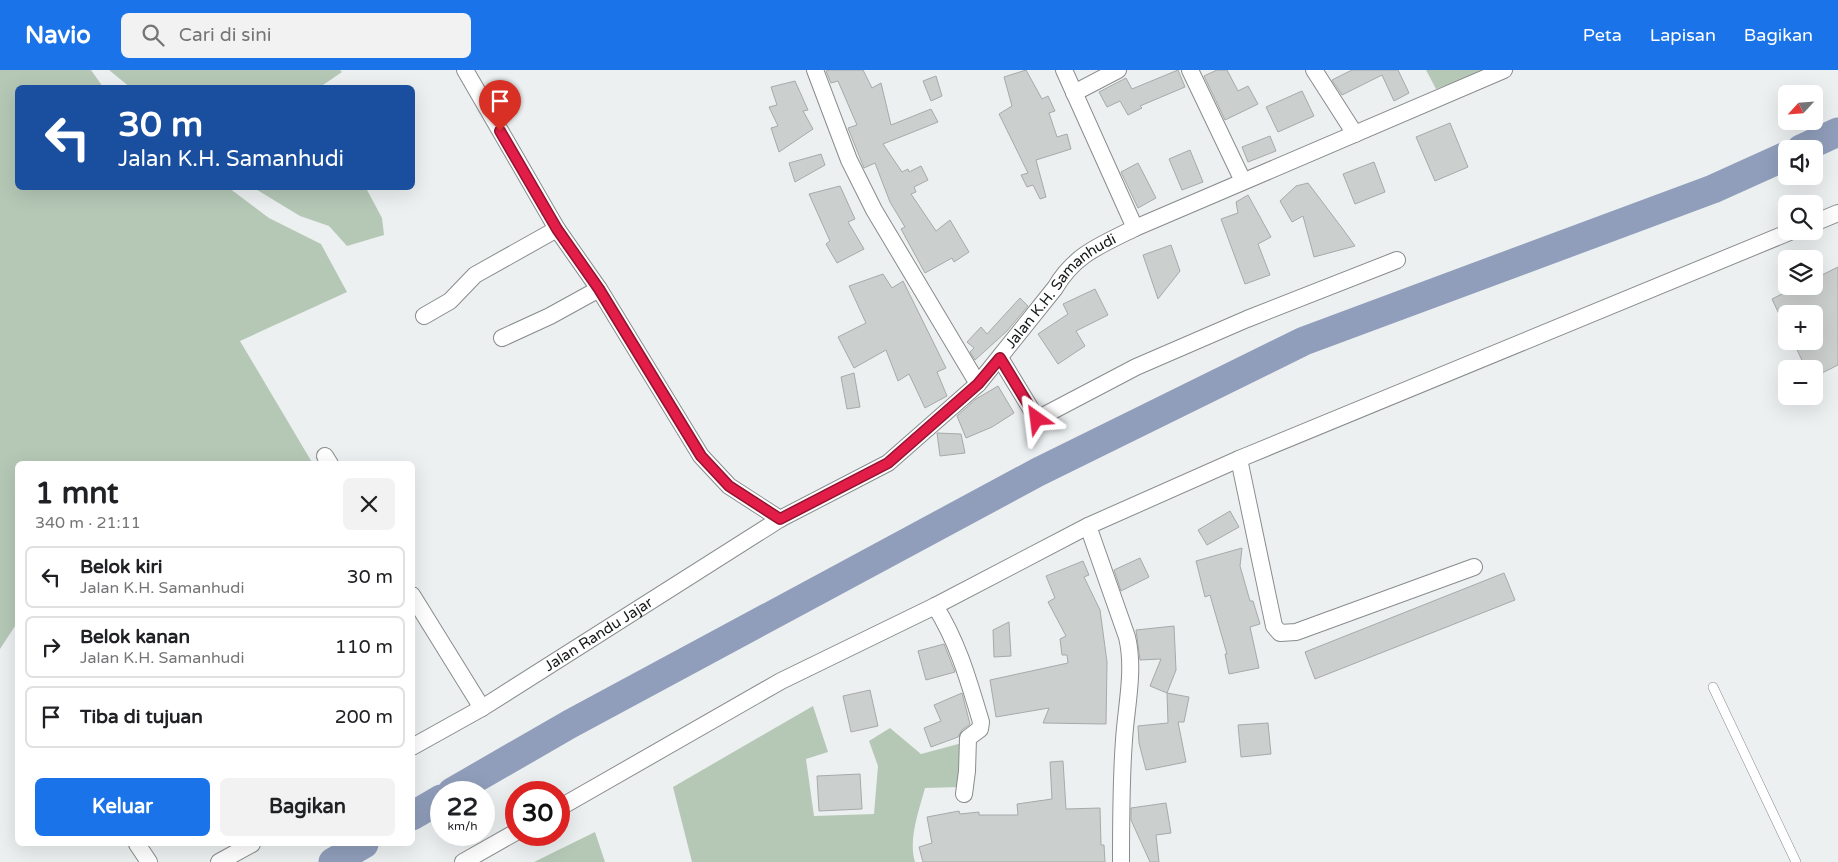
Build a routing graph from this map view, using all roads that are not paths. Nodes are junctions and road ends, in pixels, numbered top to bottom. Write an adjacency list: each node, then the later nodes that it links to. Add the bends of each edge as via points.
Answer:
1 (465, 70): 14 (street)
2 (815, 70): 21 (street, via 849,160 874,210)
3 (1064, 70): 8 (street)
4 (1118, 70): 8 (street)
5 (1190, 70): 10 (street)
6 (1314, 70): 9 (street)
7 (1504, 70): 9 (street, Jalan K.H. Samanhudi)
8 (1074, 93): 13 (street)
9 (1355, 134): 10 (street, Jalan K.H. Samanhudi)
10 (1243, 181): 13 (street, Jalan K.H. Samanhudi)
11 (1838, 213): 12 (street)
12 (1823, 219)
13 (1135, 228): 20 (street, Jalan K.H. Samanhudi, via 1075,261)
14 (557, 229): 17 (street); 18 (street, via 475,276 450,301)
15 (1778, 237): 22 (street)
16 (1397, 260): 20 (street, via 1136,367 1037,419)
17 (599, 289): 19 (street); 23 (street, via 675,417 713,471 729,486)
18 (424, 316)
19 (502, 338)
20 (1000, 358): 21 (street, Jalan K.H. Samanhudi)
21 (978, 384): 23 (street, Jalan K.H. Samanhudi, via 888,463)
22 (1239, 459): 24 (street); 25 (street, via 1274,626 1280,633 1296,632)
23 (780, 519): 29 (street, Jalan Randu Jajar)
24 (1088, 526): 27 (street); 39 (street, via 1131,654 1120,816)
25 (1474, 567)
26 (415, 601): 29 (street)
27 (935, 606): 31 (street, via 970,679 982,727 968,738); 32 (street, via 781,681)
28 (1713, 687): 40 (lane)
29 (482, 708): 30 (street, Jalan Randu Jajar)
30 (415, 745)
31 (964, 794)
32 (570, 802)
33 (505, 838): 38 (street)
34 (139, 846): 36 (street)
35 (248, 846): 37 (street)
36 (149, 862)
37 (219, 862)
38 (463, 862)
39 (1121, 862)
40 (1796, 862)

